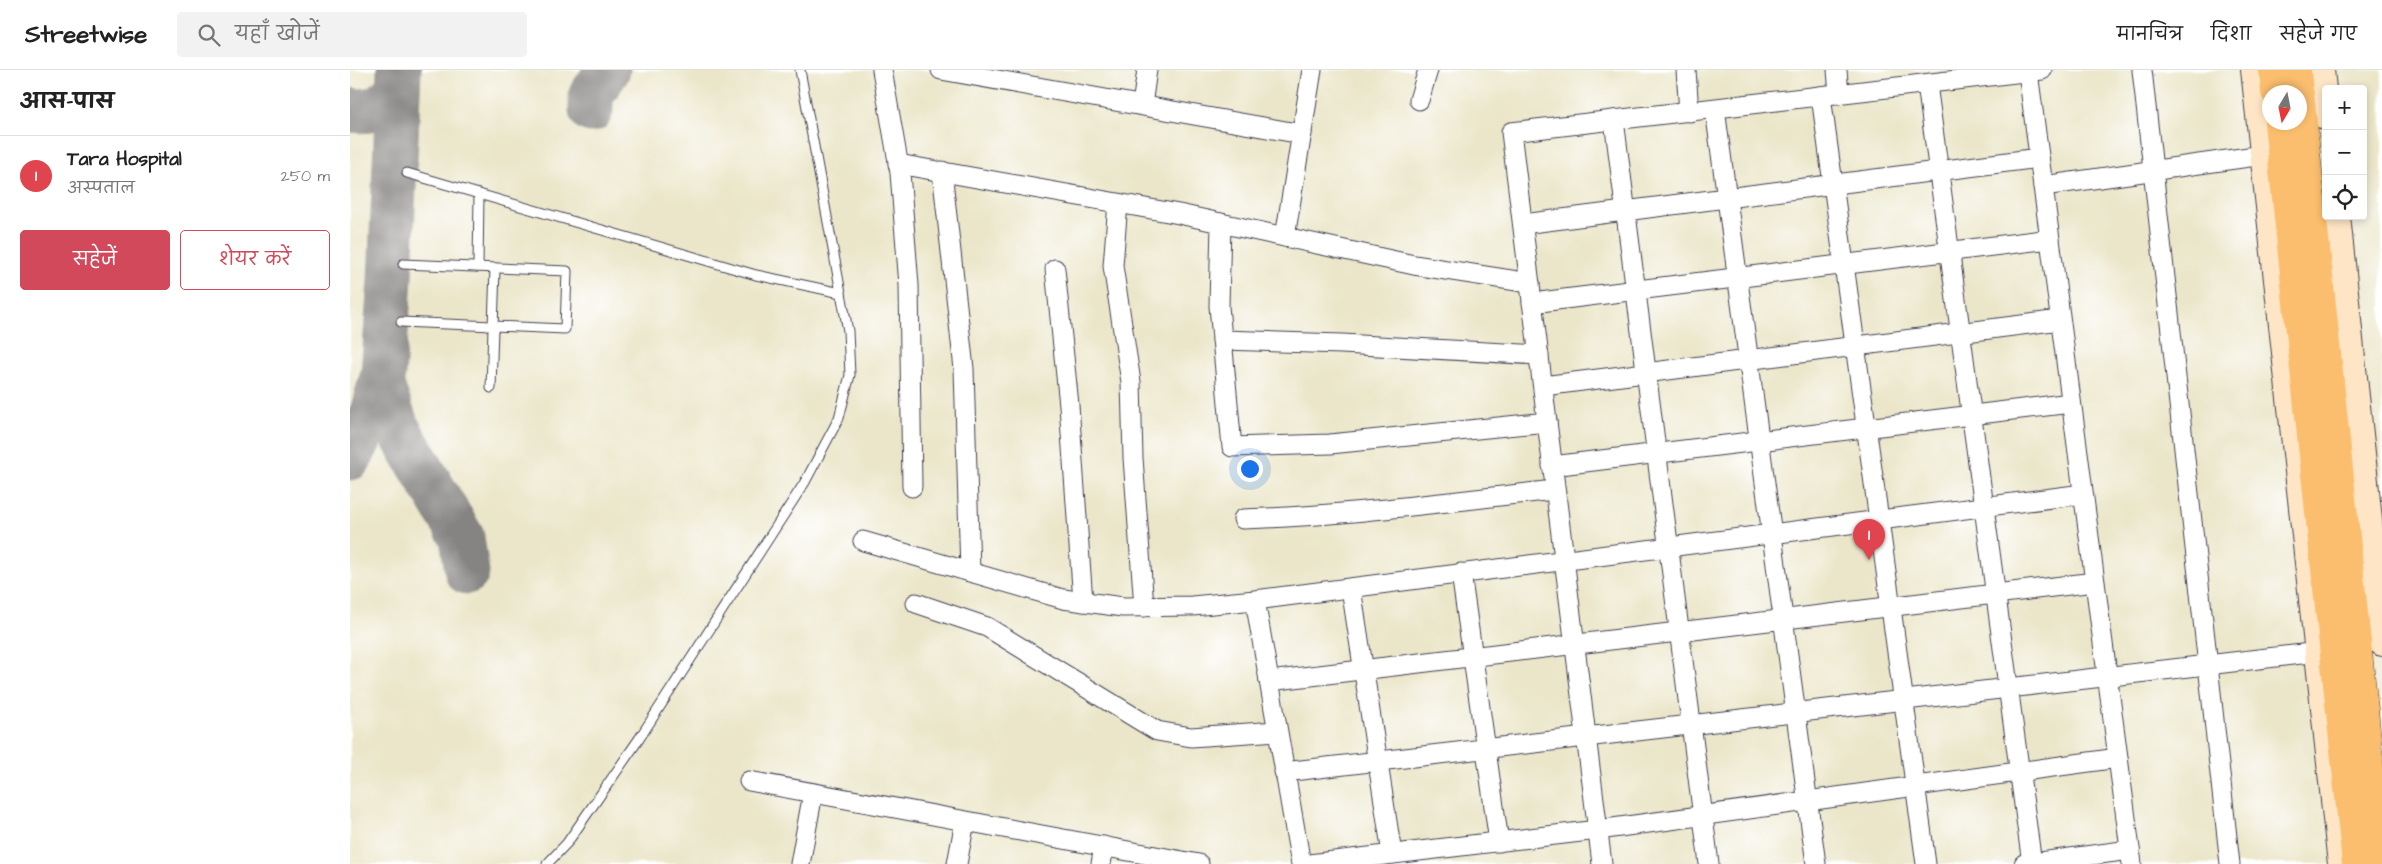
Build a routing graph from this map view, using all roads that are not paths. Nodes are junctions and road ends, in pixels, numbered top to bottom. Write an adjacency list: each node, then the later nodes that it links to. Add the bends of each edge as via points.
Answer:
1 (800, 70): 56 (lane)
2 (882, 70): 31 (street)
3 (941, 70): 22 (street)
4 (1147, 70): 22 (street)
5 (1312, 70): 28 (street)
6 (1428, 70): 21 (street)
7 (1686, 70): 24 (street)
8 (1837, 70): 20 (street)
9 (2142, 70): 34 (street)
10 (2254, 70): 29 (street)
11 (2273, 70): 17 (highway)
12 (2297, 70): 18 (highway)
13 (2321, 70): 19 (street)
14 (2024, 71): 15 (street); 30 (street)
15 (1984, 73): 16 (street)
16 (1927, 84): 20 (street); 32 (street)
17 (2274, 85)
18 (2298, 85)
19 (2323, 85)
20 (1830, 95): 23 (street); 36 (street)
21 (1419, 100)
22 (1142, 106): 28 (street)
23 (1714, 109): 24 (street); 39 (street)
24 (1689, 112): 25 (street)
25 (1614, 120): 41 (street); 44 (street, via 1511,132)
26 (2279, 130): 101 (highway)
27 (2302, 130): 101 (highway)
28 (1302, 134): 45 (street)
29 (2263, 155): 34 (street); 101 (street)
30 (2039, 158): 32 (street); 37 (street)
31 (898, 164): 33 (street); 77 (street, via 909,285)
32 (1939, 170): 36 (street); 47 (street)
33 (942, 171): 40 (street); 88 (street, via 964,369)
34 (2153, 171): 37 (street); 103 (street)
35 (407, 173): 38 (lane)
36 (1833, 184): 39 (street); 49 (street)
37 (2043, 186): 46 (street)
38 (479, 194): 50 (lane); 56 (lane, via 756,275)
39 (1727, 198): 41 (street); 53 (street)
40 (1118, 203): 43 (street); 97 (street, via 1113,266 1131,382)
41 (1625, 211): 44 (street); 55 (street)
42 (2338, 220): 76 (street)
43 (1221, 223): 45 (street); 62 (street, via 1219,306)
44 (1522, 224): 54 (street)
45 (1286, 237): 54 (street, via 1414,265)
46 (2050, 238): 47 (street); 58 (street)
47 (1950, 251): 49 (street); 61 (street)
48 (403, 264): 50 (lane)
49 (1844, 264): 53 (street); 63 (street)
50 (478, 268): 51 (lane)
51 (495, 268): 60 (lane); 60 (lane, via 567,271 564,329)
52 (1055, 269): 94 (street, via 1069,405)
53 (1737, 278): 55 (street); 65 (street)
54 (1530, 283): 57 (street)
55 (1635, 290): 57 (street); 66 (street)
56 (841, 293): 129 (lane, via 848,332 850,375 839,418 805,482 639,739 567,843)
57 (1532, 303): 64 (street)
58 (2060, 320): 61 (street); 69 (street)
59 (401, 322): 60 (lane)
60 (493, 326): 68 (lane)
61 (1961, 332): 63 (street); 70 (street)
62 (1222, 340): 64 (street); 71 (street, via 1232,447 1330,444)
63 (1855, 346): 65 (street); 72 (street)
64 (1539, 355): 67 (street)
65 (1748, 359): 66 (street); 73 (street)
66 (1646, 372): 67 (street); 74 (street)
67 (1542, 386): 71 (street)
68 (491, 388)
69 (2071, 403): 70 (street); 79 (street)
70 (1972, 415): 72 (street); 80 (street)
71 (1547, 422): 75 (street)
72 (1866, 428): 73 (street); 82 (street)
73 (1759, 441): 74 (street); 83 (street)
74 (1657, 454): 75 (street); 85 (street)
75 (1552, 466): 78 (street)
76 (2373, 471): 86 (street)
77 (912, 487)
78 (1555, 490): 81 (street, via 1284,518); 87 (street)
79 (2083, 494): 80 (street); 90 (street)
80 (1984, 506): 82 (street); 92 (street)
81 (1243, 519)
82 (1879, 519): 83 (street); 96 (street)
83 (1771, 533): 85 (street); 98 (street)
84 (863, 541): 88 (street)
85 (1668, 546): 87 (street); 99 (street)
86 (2378, 554): 101 (street)
87 (1564, 559): 89 (street); 100 (street)
88 (970, 572): 94 (street)
89 (1462, 573): 91 (street); 102 (street)
90 (2095, 582): 92 (street); 105 (street)
91 (1351, 588): 93 (street); 104 (street)
92 (1996, 594): 96 (street); 107 (street)
93 (1255, 600): 97 (street); 106 (street)
94 (1083, 602): 97 (street)
95 (916, 603): 111 (street, via 987,628 1157,731 1191,737)
96 (1890, 606): 98 (street); 108 (street)
97 (1144, 607)
98 (1783, 619): 99 (street); 109 (street)
99 (1680, 632): 100 (street); 110 (street)
100 (1574, 644): 102 (street); 112 (street)
101 (2349, 649): 103 (street); 141 (street); 142 (highway); 143 (highway)
102 (1473, 656): 104 (street); 113 (street)
103 (2206, 664): 105 (street); 140 (street)
104 (1364, 670): 106 (street); 115 (street)
105 (2108, 676): 107 (street); 114 (street)
106 (1269, 681): 111 (street)
107 (2008, 688): 108 (street); 117 (street)
108 (1904, 700): 109 (street); 119 (street)
109 (1796, 712): 110 (street); 121 (street)
110 (1692, 724): 112 (street); 122 (street)
111 (1277, 730): 116 (street)
112 (1586, 737): 113 (street); 124 (street)
113 (1486, 748): 115 (street); 125 (street)
114 (2118, 758): 117 (street); 128 (street)
115 (1378, 761): 116 (street); 126 (street)
116 (1284, 772): 133 (street)
117 (2020, 772): 119 (street); 139 (street)
118 (748, 781): 120 (street)
119 (1915, 786): 121 (street); 138 (street)
120 (813, 793): 123 (street); 130 (street)
121 (1808, 801): 122 (street); 137 (street)
122 (1703, 815): 124 (street); 136 (street)
123 (965, 821): 127 (street); 131 (street)
124 (1598, 830): 125 (street); 135 (street)
125 (1499, 842): 126 (street)
126 (1392, 854): 134 (street)
127 (1102, 855): 132 (street)
128 (2131, 857): 139 (street)
129 (547, 864)
130 (800, 864)
131 (956, 864)
132 (1199, 864)
133 (1301, 864)
134 (1308, 864)
135 (1602, 864)
136 (1709, 864)
137 (1816, 864)
138 (1926, 864)
139 (2029, 864)
140 (2230, 864)
141 (2341, 864)
142 (2356, 864)
143 (2380, 864)

